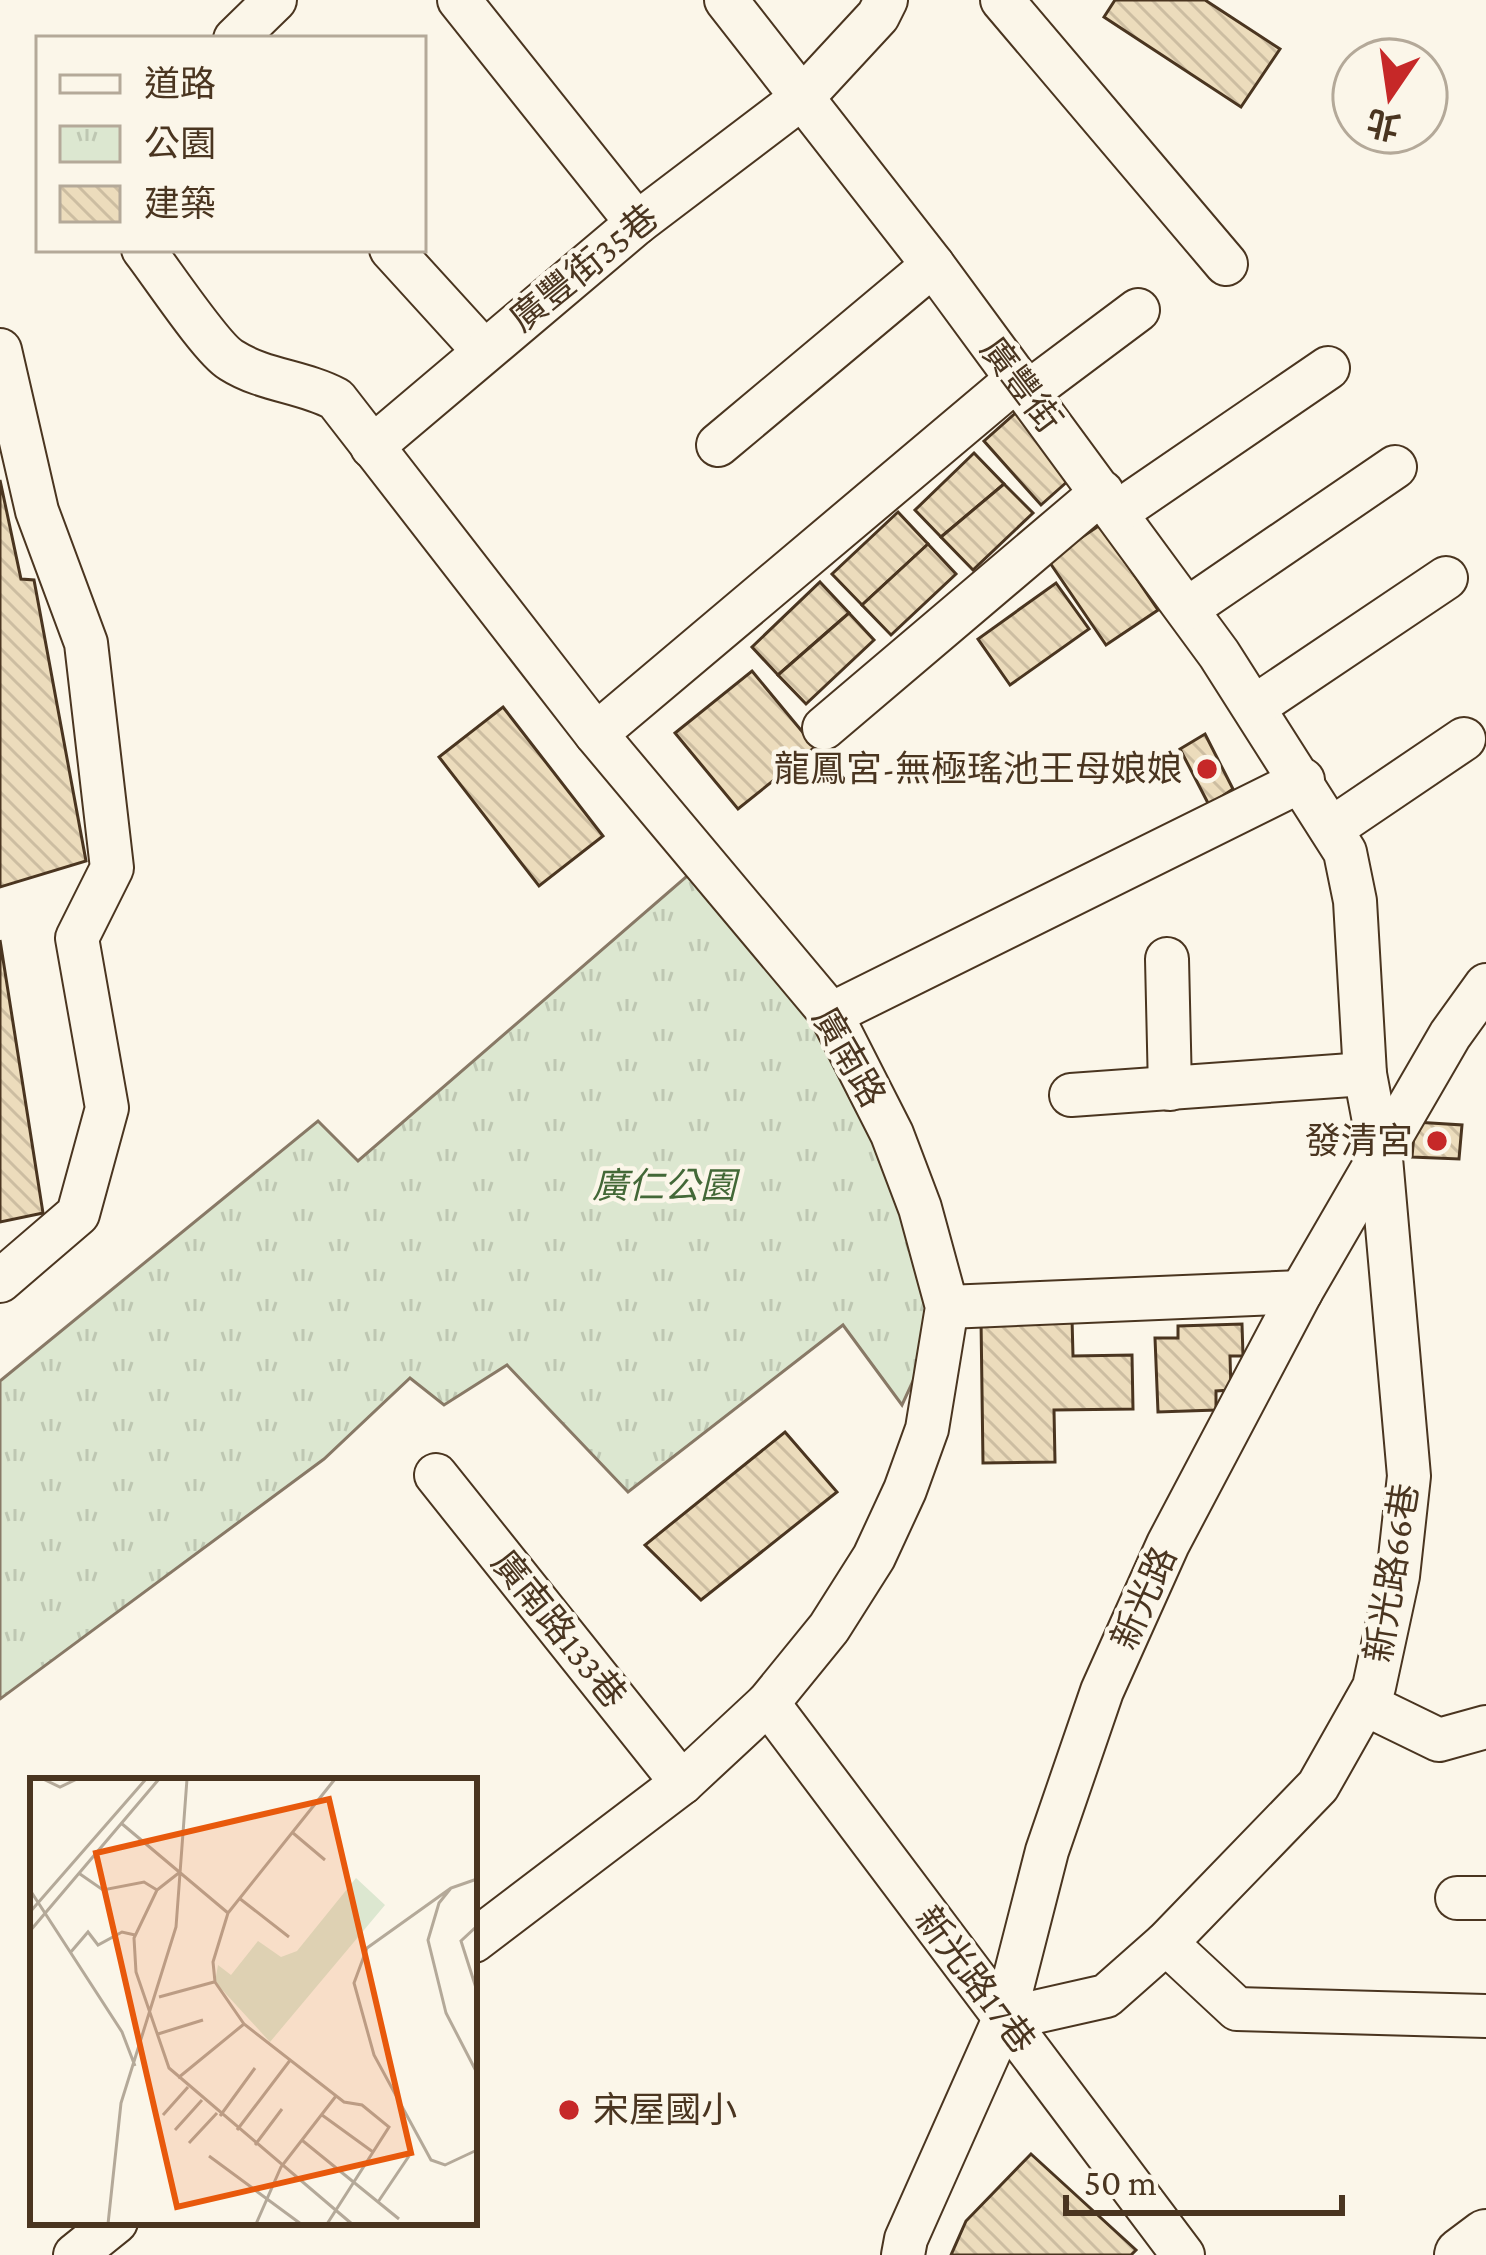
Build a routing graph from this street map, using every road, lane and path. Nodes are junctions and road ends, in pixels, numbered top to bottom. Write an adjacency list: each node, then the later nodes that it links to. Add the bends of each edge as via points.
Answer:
1 (275, 0): 6 (street)
2 (459, 0): 8 (street)
3 (726, 0): 7 (street, 廣豐街)
4 (886, 0): 7 (street, 廣豐街35巷)
5 (1002, 0): 11 (street)
6 (238, 36)
7 (802, 97): 8 (street, 廣豐街35巷); 12 (street, 廣豐街)
8 (637, 223): 15 (street, 廣豐街35巷)
9 (145, 252): 19 (street, 廣南路, via 226,358 336,400)
10 (394, 252): 15 (street)
11 (1226, 264)
12 (933, 266): 17 (street, 廣豐街); 18 (street)
13 (1138, 310): 17 (street)
14 (0, 350): 37 (street, via 37,511 86,643 112,868 76,938 107,1108 84,1193 78,1214)
15 (483, 350): 19 (street, 廣豐街35巷)
16 (1328, 368): 21 (street)
17 (1022, 386): 21 (street, 廣豐街); 26 (street)
18 (718, 446)
19 (372, 447): 26 (street, 廣南路)
20 (1395, 467): 23 (street)
21 (1109, 502): 23 (street, 廣豐街); 25 (street)
22 (1446, 578): 24 (street)
23 (1187, 609): 24 (street, 廣豐街)
24 (1255, 707): 28 (street, 廣豐街)
25 (824, 728)
26 (596, 734): 32 (street, 廣南路)
27 (1464, 739): 29 (street)
28 (1303, 780): 29 (street, 廣豐街); 32 (street)
29 (1331, 829): 33 (street, 廣豐街, via 1345,852 1354,901)
30 (1167, 959): 34 (street)
31 (1486, 985): 36 (street, 新光路)
32 (830, 1014): 39 (street, 廣南路, via 892,1134)
33 (1365, 1074): 34 (street); 36 (street, 新光路66巷)
34 (1170, 1089): 35 (street)
35 (1071, 1095)
36 (1381, 1158): 38 (street, 新光路); 42 (street, 新光路66巷, via 1409,1476 1398,1576)
37 (0, 1281)
38 (1301, 1292): 39 (street); 48 (street, 新光路, via 1168,1544 1102,1691 1047,1851)
39 (947, 1307): 41 (street, 廣南路, via 927,1429 905,1490 829,1628)
40 (436, 1475): 44 (street, 廣南路133巷)
41 (768, 1703): 44 (street, 廣南路); 48 (street, 新光路17巷)
42 (1365, 1704): 43 (street, via 1439,1740); 46 (street, 新光路66巷, via 1318,1786)
43 (1486, 1727)
44 (682, 1783): 45 (street, 廣南路)
45 (477, 1939)
46 (1166, 1943): 47 (street, via 1237,2009); 48 (street, 新光路66巷, via 1106,1996)
47 (1486, 2016)
48 (1004, 2020): 52 (street, 新光路); 53 (street, 新光路17巷)
49 (112, 2225): 51 (street)
50 (1486, 2237): 54 (main road)
51 (75, 2255)
52 (903, 2255)
53 (1184, 2255)
54 (1462, 2255)

